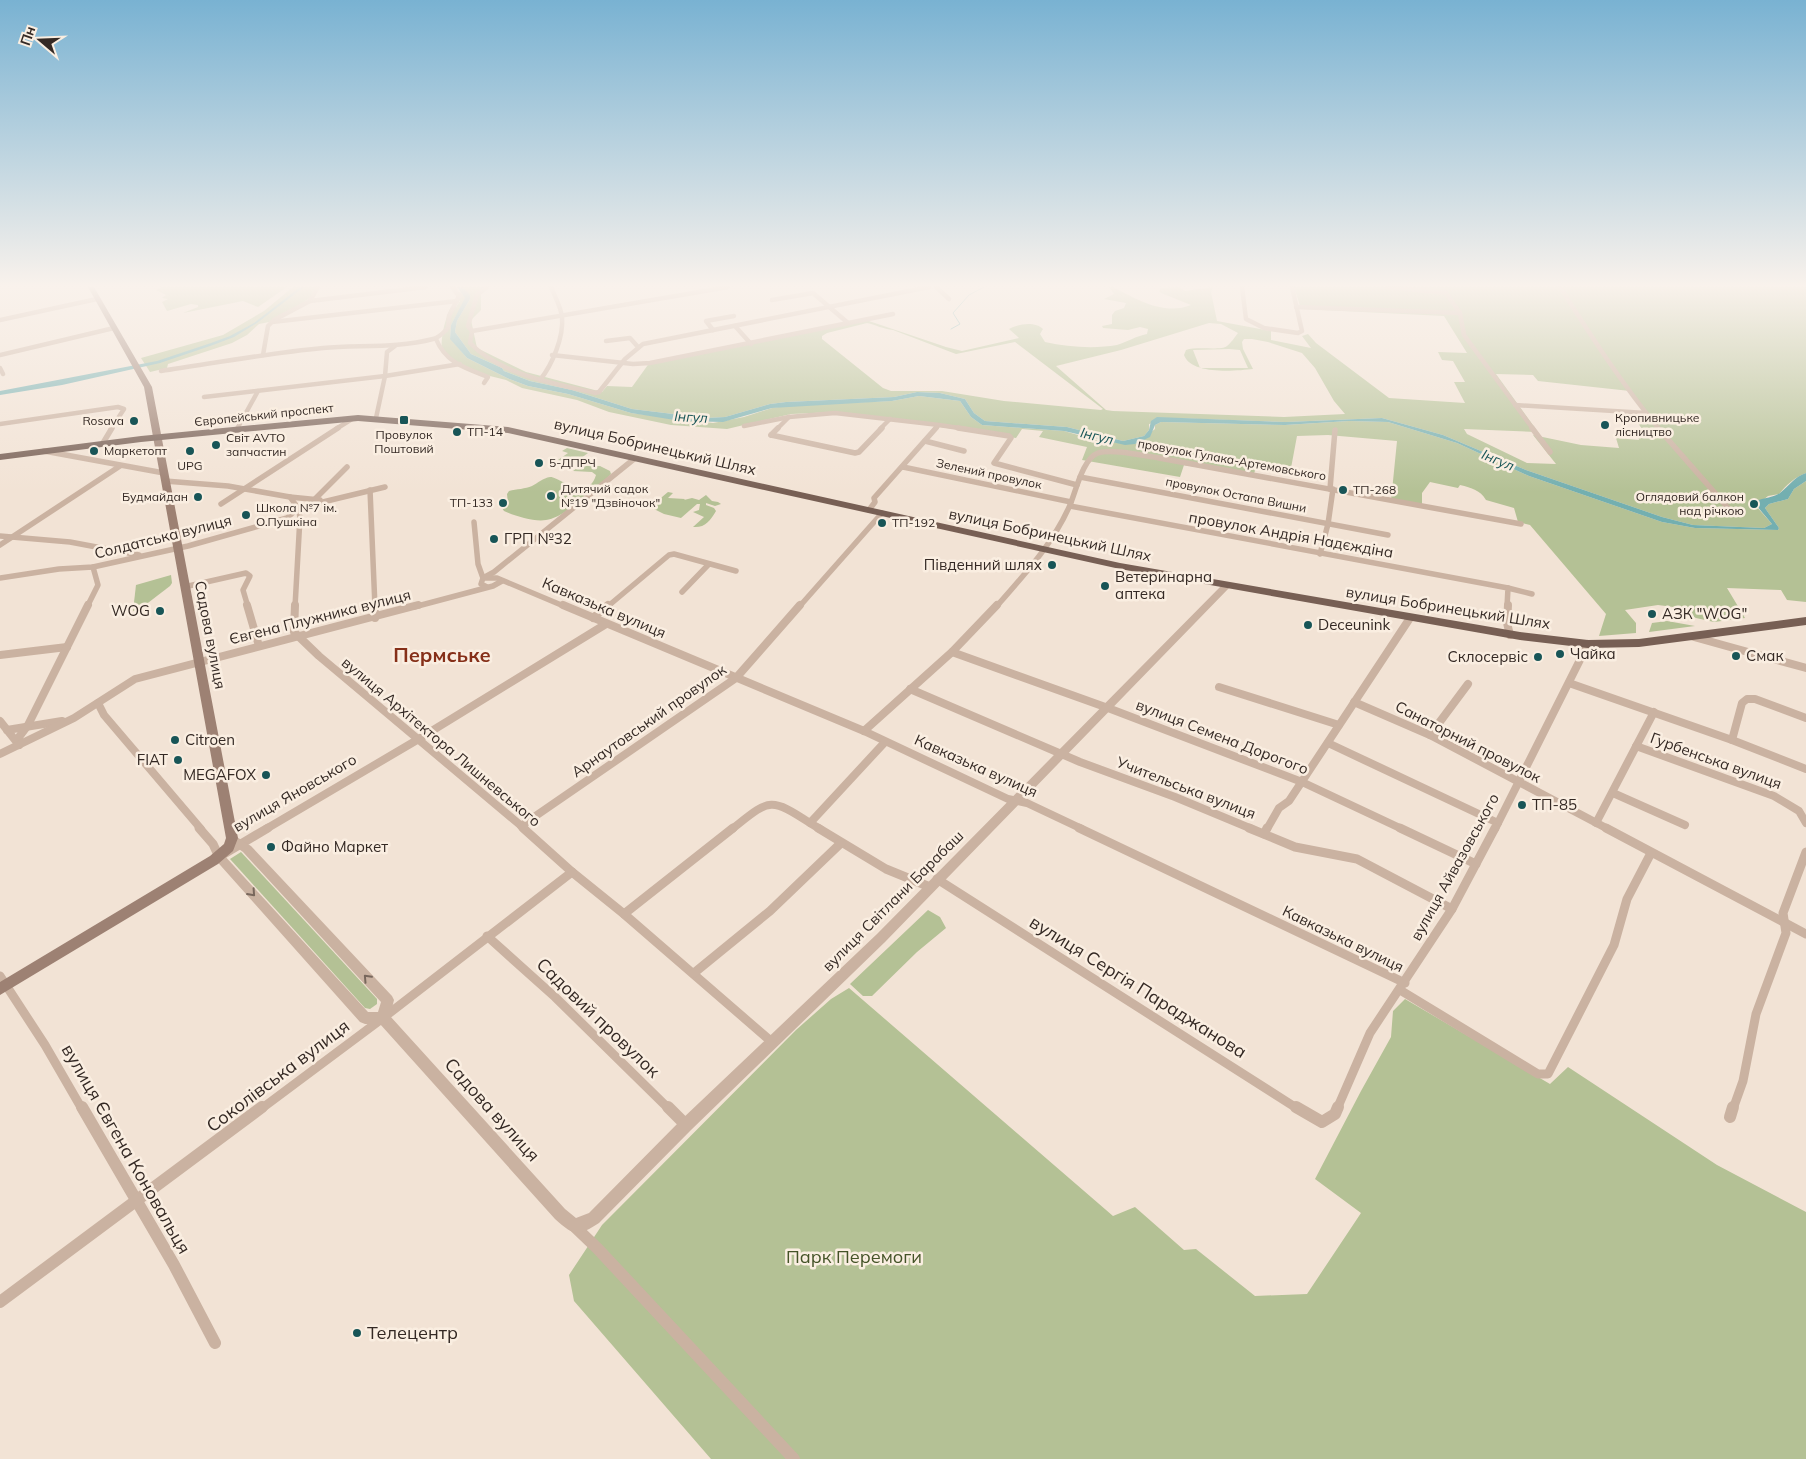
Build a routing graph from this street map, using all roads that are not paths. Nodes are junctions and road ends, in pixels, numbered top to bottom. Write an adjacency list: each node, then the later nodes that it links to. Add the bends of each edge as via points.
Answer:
1 (130, 355): 33 (main road, Садова вулиця, via 148,387)
2 (263, 355): 14 (street)
3 (387, 355): 16 (street)
4 (443, 355): 12 (street)
5 (485, 355): 17 (street)
6 (552, 355): 11 (street); 17 (street, via 546,374)
7 (630, 355): 11 (street)
8 (692, 355): 11 (street, via 650,363)
9 (1479, 355): 21 (street)
10 (1603, 355): 22 (street)
11 (623, 363): 17 (street, via 595,393)
12 (460, 364): 16 (street); 18 (street, via 488,377)
13 (0, 368): 15 (street)
14 (161, 370)
15 (3, 374)
16 (385, 376): 19 (street); 24 (street)
17 (540, 380)
18 (484, 383)
19 (258, 391): 20 (street); 30 (street)
20 (204, 397)
21 (1515, 405): 22 (street); 38 (street)
22 (1646, 413): 57 (street)
23 (789, 417): 26 (street, via 835,413); 26 (street, via 771,435 854,453 859,452); 29 (street)
24 (376, 418): 25 (main road, Європейський проспект); 32 (main road, Європейський проспект)
25 (352, 419): 30 (main road, Європейський проспект); 48 (street)
26 (890, 419): 28 (street)
27 (0, 424): 35 (street, via 124,408)
28 (939, 425): 34 (street); 46 (street, via 1009,436 1011,438 994,463)
29 (744, 426)
30 (237, 430): 33 (main road, Європейський проспект)
31 (1335, 430): 49 (street)
32 (532, 434): 40 (main road, вулиця Бобринецький Шлях)
33 (157, 438): 35 (main road, Європейський проспект); 44 (main road, Садова вулиця)
34 (925, 441): 37 (street); 43 (street)
35 (103, 443): 36 (main road, Європейський проспект)
36 (44, 451): 39 (main road, Європейський проспект); 41 (street)
37 (964, 451)
38 (1550, 452)
39 (0, 457)
40 (634, 459): 58 (main road, вулиця Бобринецький Шлях); 76 (street, Євгена Плужника вулиця)
41 (120, 466): 44 (street); 67 (street)
42 (347, 466): 52 (street)
43 (903, 467): 55 (street, Зелений провулок); 58 (street, via 874,498)
44 (164, 477): 48 (street); 69 (main road, Садова вулиця)
45 (1080, 477): 46 (street); 49 (street, провулок Гулака-Артемовського, via 1088,460 1098,453 1108,452); 63 (street, провулок Остапа Вишни)
46 (1077, 485): 55 (street)
47 (385, 487): 50 (street, Солдатська вулиця)
48 (248, 488): 51 (street); 54 (street)
49 (1331, 489): 63 (street); 64 (street, провулок Гулака-Артемовського)
50 (370, 490): 53 (street, Солдатська вулиця); 85 (street)
51 (290, 496): 52 (street); 56 (street)
52 (316, 499): 53 (street)
53 (325, 500): 56 (street, Солдатська вулиця)
54 (221, 504)
55 (1070, 504): 70 (street, via 1054,537); 71 (street, провулок Андрія Надєждіна)
56 (298, 508): 60 (street); 61 (street, Солдатська вулиця)
57 (1729, 509)
58 (869, 510): 59 (main road, вулиця Бобринецький Шлях)
59 (882, 513): 70 (main road, вулиця Бобринецький Шлях); 100 (street, Арнаутовський провулок)
60 (300, 517): 61 (street); 91 (street, via 294,632)
61 (287, 518): 69 (street, Солдатська вулиця)
62 (474, 522): 78 (street, via 478,564)
63 (1328, 524): 65 (street, провулок Остапа Вишни); 71 (street)
64 (1521, 524)
65 (1388, 535)
66 (0, 536): 67 (street)
67 (13, 536): 68 (street); 72 (street)
68 (0, 545)
69 (177, 548): 72 (street, Солдатська вулиця); 80 (main road, Садова вулиця)
70 (1044, 549): 79 (main road, вулиця Бобринецький Шлях); 96 (street, via 995,608)
71 (1320, 554): 82 (street, провулок Андрія Надєждіна)
72 (142, 555): 74 (street, Солдатська вулиця)
73 (709, 564): 75 (street); 83 (street); 86 (street, via 669,555)
74 (93, 567): 77 (street, Солдатська вулиця); 95 (street, via 98,585)
75 (736, 572)
76 (497, 577): 78 (street); 81 (street, Євгена Плужника вулиця, via 497,585); 86 (street, Кавказька вулиця)
77 (0, 578)
78 (483, 578): 81 (street, via 481,584)
79 (1226, 586): 87 (main road, вулиця Бобринецький Шлях); 107 (street, вулиця Світлани Барабаш)
80 (184, 587): 94 (street, via 246,573 250,576 243,590); 98 (main road, Садова вулиця)
81 (487, 587): 85 (street, Євгена Плужника вулиця)
82 (1508, 588): 84 (street, провулок Андрія Надєждіна); 90 (street)
83 (682, 592)
84 (1532, 594)
85 (375, 618): 91 (street, Євгена Плужника вулиця)
86 (593, 618): 89 (street, Кавказька вулиця)
87 (1410, 618): 90 (main road, вулиця Бобринецький Шлях); 106 (street)
88 (1806, 621): 92 (main road, вулиця Бобринецький Шлях)
89 (606, 624): 100 (street, Кавказька вулиця); 117 (street, вулиця Яновського)
90 (1510, 635): 93 (main road, вулиця Бобринецький Шлях)
91 (298, 636): 94 (street, Євгена Плужника вулиця); 117 (street, вулиця Архітектора Лишневського)
92 (1694, 637): 93 (main road, вулиця Бобринецький Шлях); 99 (street)
93 (1588, 644): 101 (street, вулиця Айвазовського)
94 (259, 646): 98 (street, Євгена Плужника вулиця)
95 (68, 647): 97 (street); 112 (street)
96 (952, 652): 104 (street); 107 (street, вулиця Семена Дорогого)
97 (0, 656)
98 (198, 661): 105 (street, Євгена Плужника вулиця, via 135,679); 137 (main road, Садова вулиця)
99 (1806, 668)
100 (736, 678): 115 (street, Кавказька вулиця); 135 (street, Арнаутовський провулок)
101 (1569, 683): 108 (street); 127 (street, вулиця Айвазовського)
102 (1468, 684): 116 (street)
103 (1219, 687): 113 (street)
104 (910, 689): 115 (street); 123 (street, Учительська вулиця)
105 (98, 702): 109 (street, Євгена Плужника вулиця); 141 (street, via 104,715 213,844)
106 (1354, 702): 113 (street); 116 (street, Санаторний провулок)
107 (1108, 708): 123 (street, вулиця Світлани Барабаш); 126 (street, вулиця Семена Дорогого)
108 (1654, 712): 118 (street); 122 (street)
109 (74, 718): 112 (street); 121 (street, Євгена Плужника вулиця)
110 (1806, 718): 118 (street, via 1747,699 1742,703)
111 (0, 721): 114 (street)
112 (28, 725): 114 (street); 121 (street, via 19,736)
113 (1340, 725): 120 (street)
114 (7, 730): 121 (street)
115 (864, 731): 119 (street, Кавказька вулиця)
116 (1430, 735): 127 (street, Санаторний провулок)
117 (417, 740): 135 (street, вулиця Архітектора Лишневського); 137 (street, вулиця Яновського)
118 (1732, 740): 125 (street)
119 (885, 742): 129 (street, Кавказька вулиця); 130 (street)
120 (1328, 743): 126 (street); 131 (street)
121 (19, 745): 124 (street, Євгена Плужника вулиця)
122 (1636, 746): 128 (street); 133 (street, Гурбенська вулиця, via 1774,796 1799,811)
123 (1062, 753): 129 (street, вулиця Світлани Барабаш); 136 (street, Учительська вулиця)
124 (0, 754)
125 (1806, 769)
126 (1302, 782): 136 (street, via 1289,801 1279,808); 142 (street, вулиця Семена Дорогого)
127 (1517, 782): 131 (street, вулиця Айвазовського); 132 (street, Санаторний провулок)
128 (1613, 792): 132 (street); 134 (street)
129 (1016, 800): 144 (street, вулиця Світлани Барабаш); 152 (street, Кавказька вулиця)
130 (810, 823): 138 (street, вулиця Сергія Параджанова); 146 (street, вулиця Сергія Параджанова, via 776,803 761,806)
131 (1498, 823): 142 (street, вулиця Айвазовського)
132 (1596, 823): 140 (street, Санаторний провулок)
133 (1806, 823)
134 (1685, 825)
135 (521, 826): 143 (street, вулиця Архітектора Лишневського)
136 (1264, 834): 145 (street, Учительська вулиця, via 1295,847 1357,859)
137 (236, 841): 141 (main road); 153 (street, one-way to 137, via 388,1000)
138 (841, 843): 144 (street, вулиця Сергія Параджанова, via 886,869); 150 (street, via 803,882)
139 (1806, 852): 147 (street, via 1783,913)
140 (1651, 853): 147 (street, Санаторний провулок); 152 (street, Кавказька вулиця, via 1627,898 1614,945 1548,1074 1538,1074)
141 (219, 857): 151 (main road); 153 (street, one-way to 153, via 365,1018)
142 (1476, 864): 145 (street, вулиця Айвазовського)
143 (572, 872): 146 (street, вулиця Архітектора Лишневського); 149 (street, Соколівська вулиця)
144 (934, 883): 154 (street, вулиця Світлани Барабаш); 156 (street, вулиця Сергія Параджанова)
145 (1452, 909): 152 (street, вулиця Айвазовського)
146 (624, 914): 150 (street, вулиця Архітектора Лишневського)
147 (1783, 922): 148 (street, Санаторний провулок); 155 (street, via 1786,933 1756,1014 1743,1080)
148 (1806, 934)
149 (486, 936): 153 (street, Соколівська вулиця); 157 (street, Садовий провулок, via 555,997)
150 (694, 973): 154 (street, вулиця Архітектора Лишневського)
151 (2, 984): 158 (street, вулиця Євгена Коновальця, via 45,1045)
152 (1403, 987): 156 (street, вулиця Айвазовського, via 1370,1033 1334,1114)
153 (382, 1018): 158 (street, Соколівська вулиця); 159 (street, Садова вулиця)
154 (773, 1043): 157 (street, вулиця Світлани Барабаш)
155 (1730, 1117)
156 (1322, 1122)
157 (686, 1126): 159 (street, вулиця Світлани Барабаш, via 594,1218)
158 (136, 1201): 160 (street, Соколівська вулиця); 161 (street, вулиця Євгена Коновальця)
159 (574, 1226): 162 (street)
160 (0, 1302)
161 (215, 1343)
162 (794, 1459)

